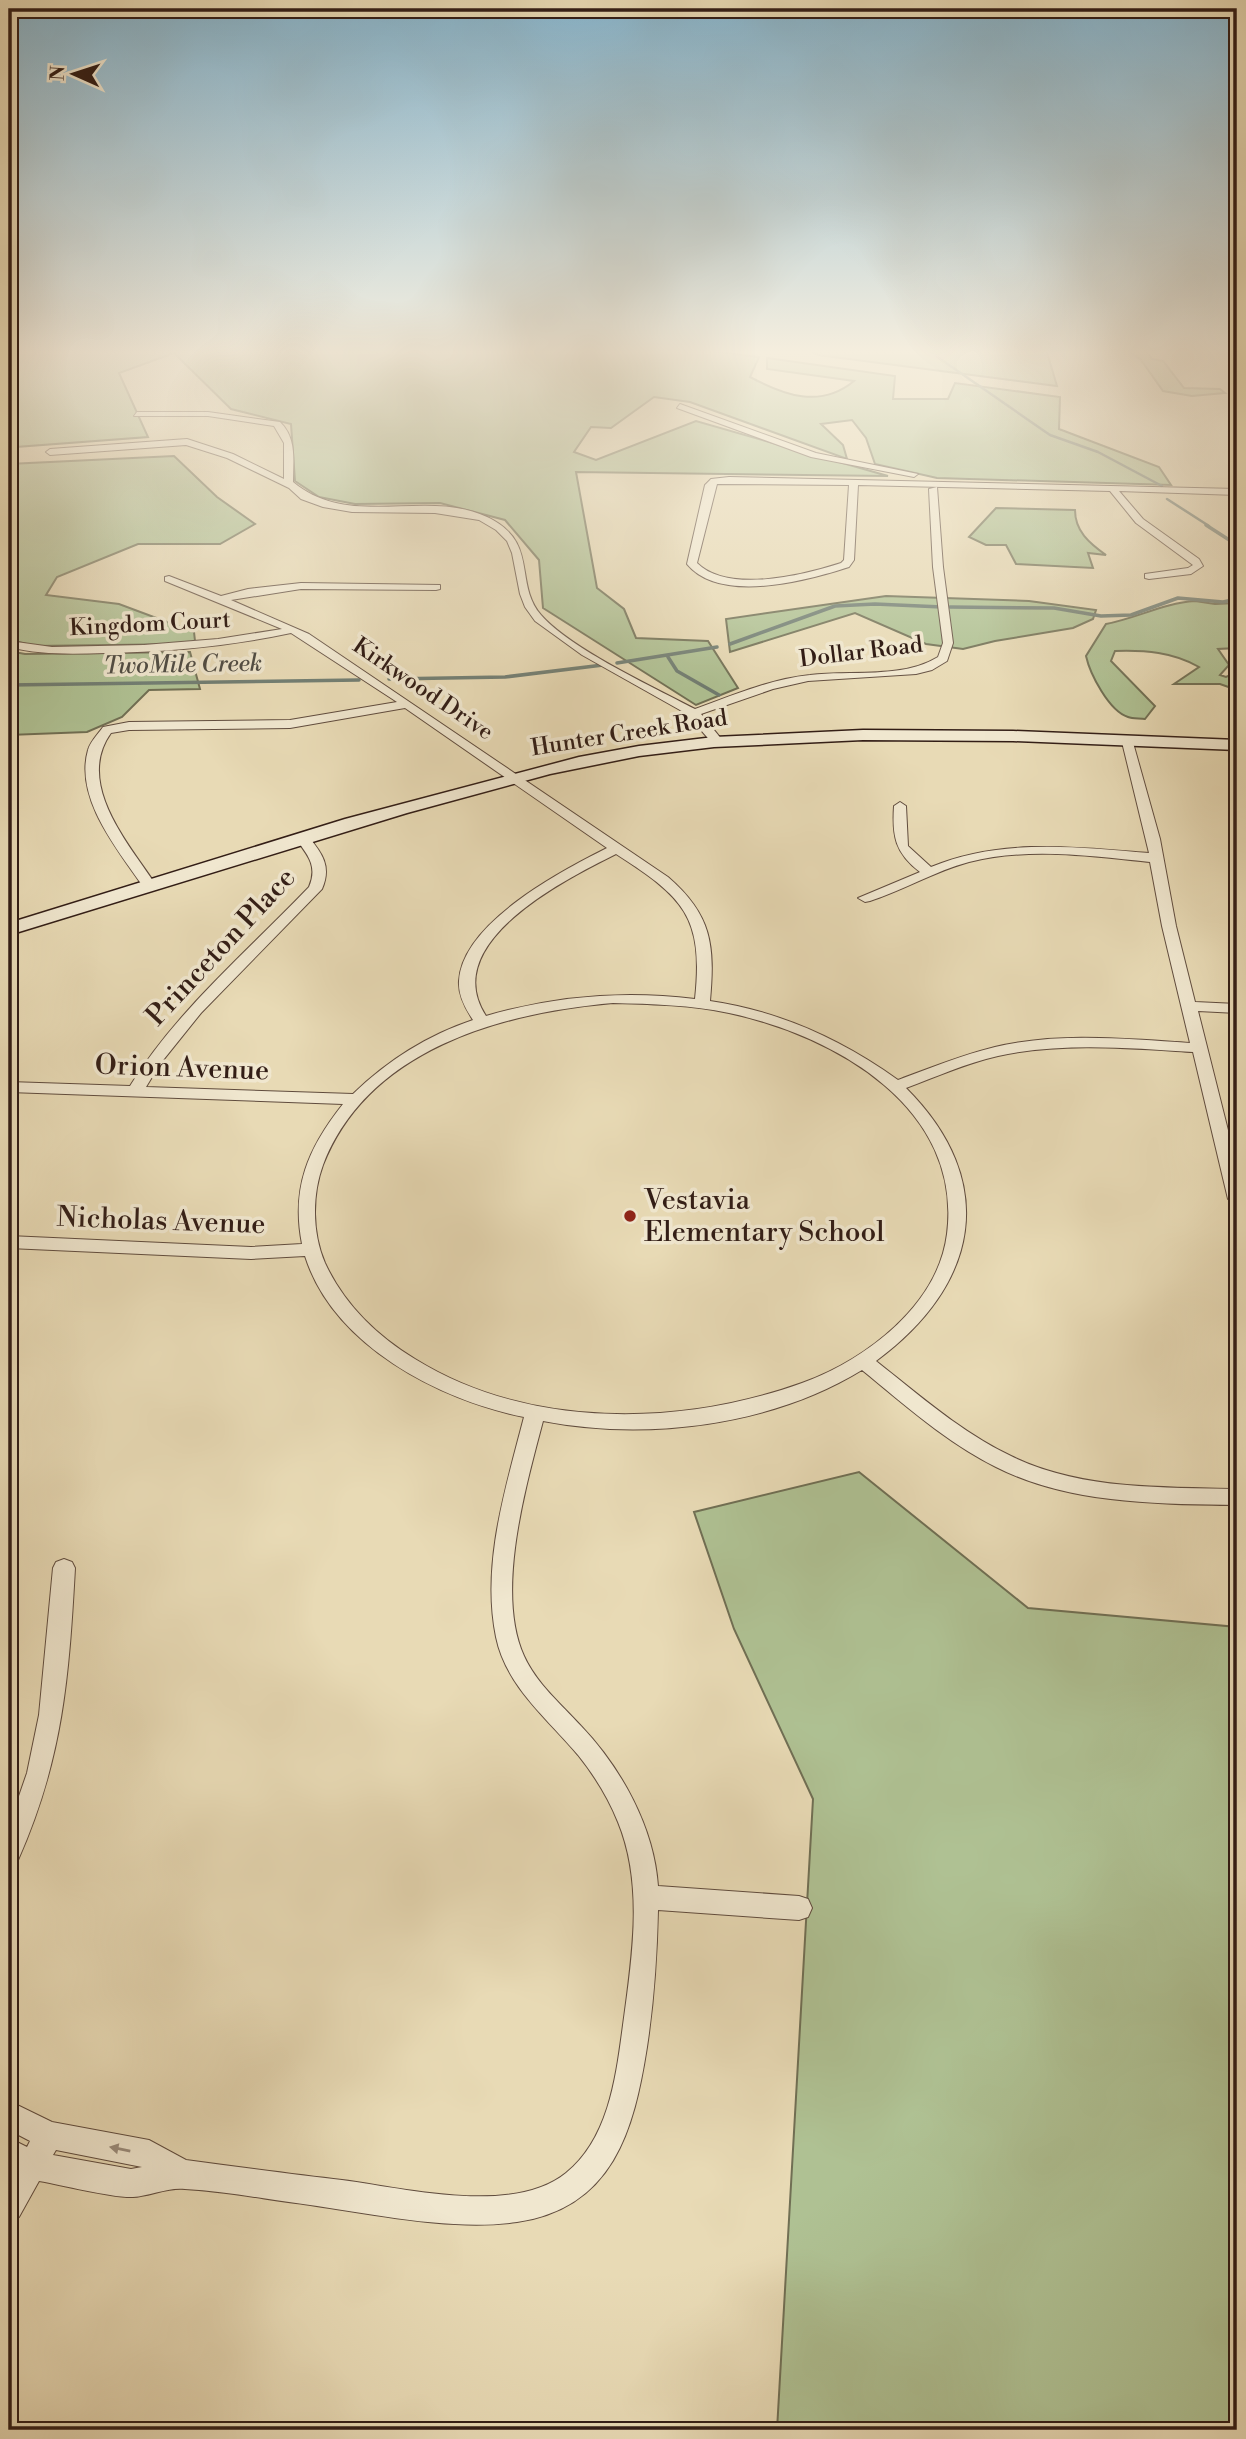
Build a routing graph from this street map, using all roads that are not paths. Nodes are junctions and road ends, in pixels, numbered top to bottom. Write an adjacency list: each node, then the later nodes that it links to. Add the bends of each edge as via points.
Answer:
1 (244, 463): 5 (street)
2 (288, 463): 5 (street)
3 (855, 463): 6 (street, via 913,474)
4 (853, 482): 4 (street, via 849,561 845,565 779,581 744,582 703,575 692,564 714,481); 6 (street)
5 (290, 486): 18 (street, via 335,507 459,513 491,523 519,556 527,603 538,618 611,667)
6 (933, 486): 7 (street); 18 (street, Dollar Road, via 948,643 943,659 916,671 807,678 770,686)
7 (1112, 489): 8 (street); 11 (street, via 1129,512 1198,566)
8 (1226, 491): 9 (street); 10 (street)
9 (1237, 492)
10 (1237, 499)
11 (1149, 576)
12 (169, 579): 14 (street, Kirkwood Drive)
13 (436, 587): 14 (street, via 284,587)
14 (222, 599): 15 (street, Kirkwood Drive)
15 (292, 630): 16 (street, Kingdom Court, via 176,648 38,650); 17 (street, Kirkwood Drive)
16 (9, 645)
17 (406, 704): 22 (street, Kirkwood Drive); 28 (street, via 290,724 107,730 93,746 90,773 94,794)
18 (694, 713): 19 (street)
19 (717, 741): 20 (main road, Hunter Creek Road, via 916,733); 22 (main road, Hunter Creek Road, via 598,758)
20 (1128, 741): 21 (main road, Hunter Creek Road); 26 (street)
21 (1237, 745)
22 (515, 776): 24 (main road, Hunter Creek Road); 25 (street, Kirkwood Drive)
23 (900, 806): 27 (street, via 899,842 909,858)
24 (302, 838): 28 (main road, Hunter Creek Road); 38 (street, Princeton Place, via 319,856 322,872 315,889 189,1015)
25 (616, 849): 31 (street, Kirkwood Drive, via 664,883 695,915 705,952); 34 (street, via 543,888 497,927 474,954 466,984 470,1005)
26 (1155, 859): 27 (street, via 1015,852 969,859); 32 (street)
27 (929, 873): 29 (street)
28 (149, 885): 30 (main road, Hunter Creek Road)
29 (865, 898)
30 (9, 929)
31 (702, 1004): 34 (street, via 590,1000); 36 (street, via 765,1017 823,1039)
32 (1190, 1006): 33 (street); 35 (street)
33 (1237, 1008)
34 (482, 1022): 39 (street, via 397,1062)
35 (1201, 1048): 36 (street, via 1033,1046 965,1060); 40 (street)
36 (896, 1086): 43 (street, via 927,1120 948,1158 958,1199 957,1228 948,1264 925,1305)
37 (9, 1087): 38 (street, Orion Avenue)
38 (135, 1091): 39 (street, Orion Avenue)
39 (353, 1099): 42 (street, via 324,1138 308,1181 306,1227)
40 (1237, 1199)
41 (9, 1242): 42 (street, Nicholas Avenue, via 250,1253)
42 (311, 1250): 44 (street, via 338,1302 386,1349 453,1387)
43 (863, 1361): 44 (street, via 788,1396 712,1416 641,1422); 45 (street, via 985,1452 1030,1473 1080,1486)
44 (536, 1413): 48 (street, via 505,1551 501,1594 507,1638 529,1681 581,1740 611,1783 640,1848)
45 (1237, 1497)
46 (64, 1568): 47 (street, via 54,1701 45,1751 30,1804)
47 (9, 1852)
48 (646, 1897): 49 (street); 53 (street, via 643,1962 625,2095 614,2130 595,2163 568,2189 533,2206 460,2210)
49 (799, 1908)
50 (9, 2115): 51 (street)
51 (49, 2135): 52 (street); 53 (street, one-way to 51, via 149,2154)
52 (20, 2158): 53 (street, via 131,2183); 54 (street)
53 (182, 2174)
54 (9, 2207)

